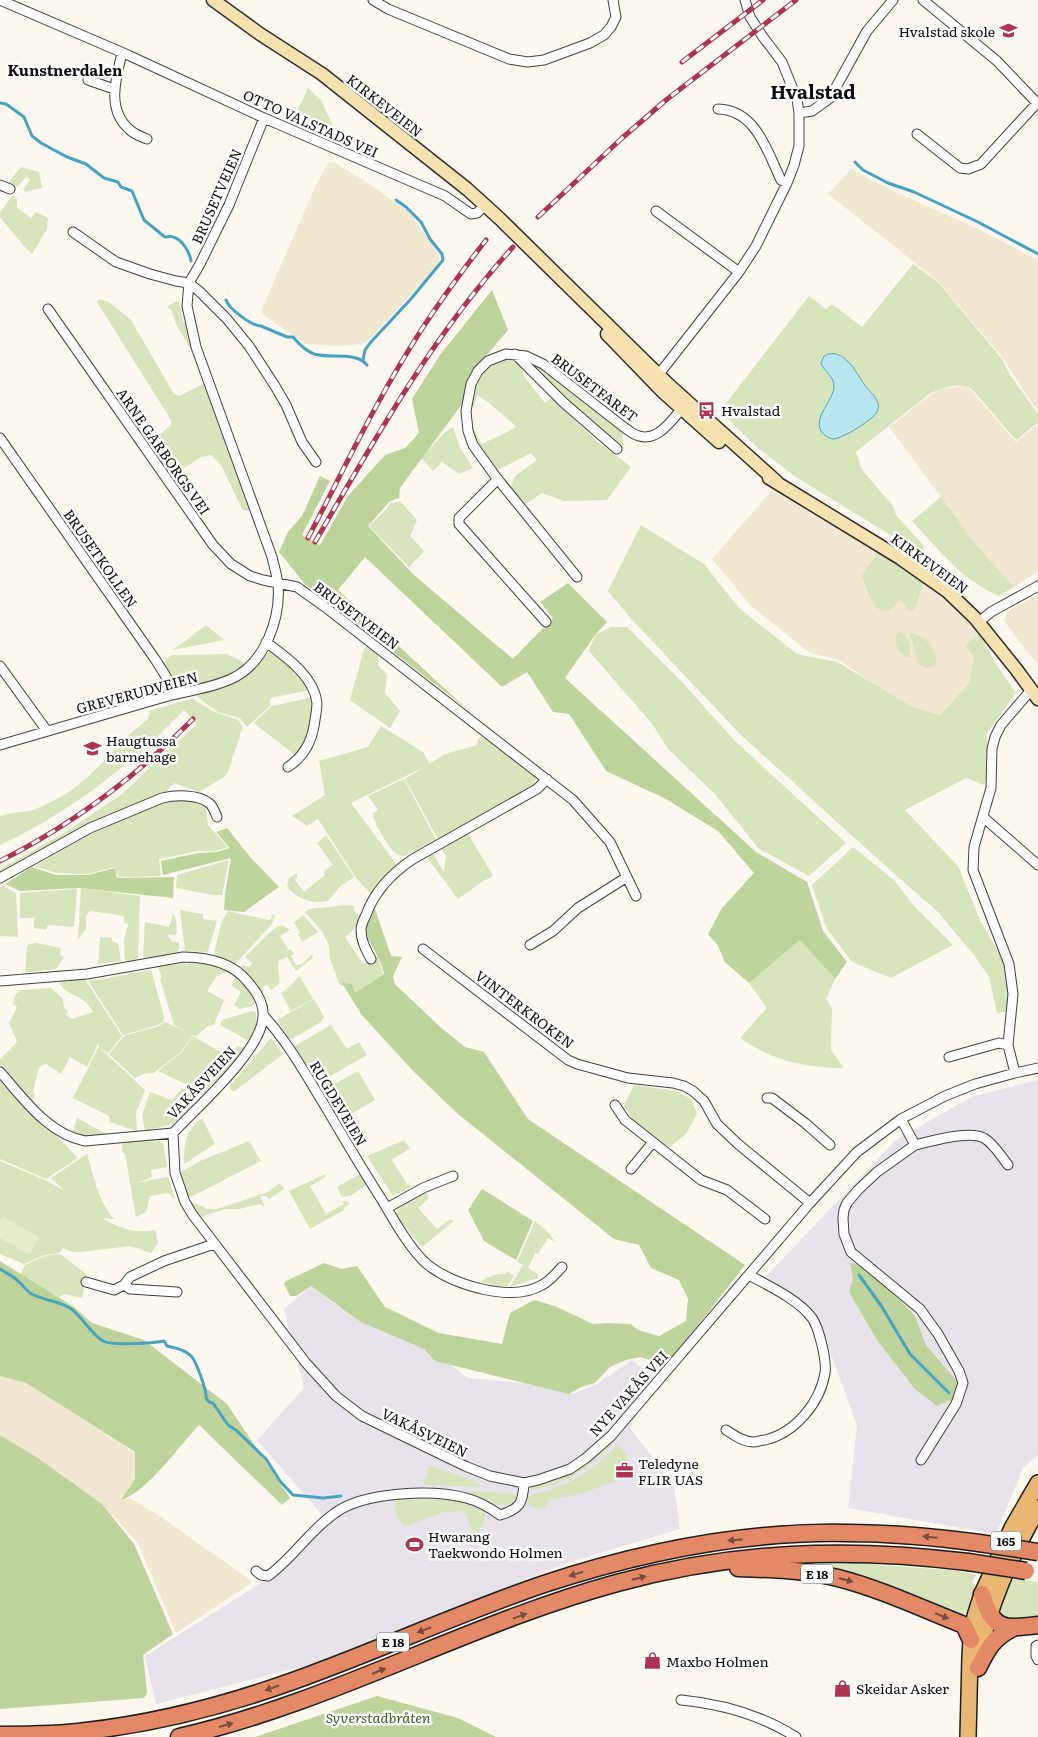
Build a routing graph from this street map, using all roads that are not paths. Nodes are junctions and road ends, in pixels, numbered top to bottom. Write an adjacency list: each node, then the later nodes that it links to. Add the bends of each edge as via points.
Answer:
1 (0, 0): 8 (street, OTTO VALSTADS VEI)
2 (213, 0): 20 (main road, KIRKEVEIEN, via 322,74)
3 (373, 0): 4 (street, via 509,59 528,62 569,52 604,35 616,17)
4 (613, 0)
5 (745, 0): 13 (street, via 762,38 782,62 797,99)
6 (893, 0): 13 (street, via 868,31 830,98 812,111)
7 (923, 0): 11 (street, via 997,61)
8 (122, 53): 10 (street); 14 (street, OTTO VALSTADS VEI)
9 (88, 80): 10 (street)
10 (114, 89): 16 (street, via 121,119 130,131)
11 (1038, 103): 15 (street, via 981,164 968,169 960,168)
12 (718, 109): 17 (street, via 730,109 744,116 757,130 782,180)
13 (799, 113): 17 (street, via 799,146)
14 (264, 118): 20 (street, OTTO VALSTADS VEI, via 445,196 471,214 477,213); 24 (street, BRUSETVEIEN, via 227,210)
15 (917, 134)
16 (147, 139)
17 (787, 183): 23 (street, via 756,246)
18 (0, 185): 19 (street)
19 (10, 189)
20 (485, 204): 27 (main road, KIRKEVEIEN)
21 (656, 211): 23 (street)
22 (73, 232): 24 (street, via 116,262 176,282)
23 (739, 272): 27 (street, via 678,351)
24 (189, 283): 31 (street, via 227,319 249,346 286,405 302,442); 34 (street, BRUSETVEIEN, via 187,306 196,347 272,557)
25 (48, 309): 34 (street, ARNE GARBORGS VEI, via 212,545 231,564 250,576)
26 (515, 354): 28 (street, BRUSETFARET, via 543,364 639,436 659,433); 30 (street); 32 (street, via 488,361 478,371 467,398 468,430 473,445)
27 (654, 374): 28 (main road, KIRKEVEIEN)
28 (685, 406): 37 (main road, KIRKEVEIEN, via 777,482 921,572)
29 (0, 438): 40 (street, BRUSETKOLLEN)
30 (617, 449)
31 (316, 462)
32 (498, 480): 33 (street); 36 (street, via 459,518 459,524)
33 (577, 577)
34 (278, 582): 38 (street, GREVERUDVEIEN, via 275,621); 45 (street, BRUSETVEIEN, via 297,587 325,607)
35 (1038, 586): 37 (street)
36 (546, 622)
37 (979, 622): 41 (main road, KIRKEVEIEN)
38 (266, 642): 40 (street, GREVERUDVEIEN, via 257,659 233,678); 44 (street, via 296,667 315,693 317,705 312,736 305,751)
39 (0, 666): 42 (street)
40 (177, 694): 42 (street, GREVERUDVEIEN)
41 (1035, 695): 47 (street, via 1001,725 992,749 991,788)
42 (48, 731): 43 (street, GREVERUDVEIEN)
43 (0, 745)
44 (288, 766)
45 (547, 778): 49 (street, BRUSETVEIEN, via 573,800 610,842); 54 (street, via 537,789 413,859 382,886 361,928 364,946)
46 (217, 817): 50 (street, via 211,805 204,800 162,798 90,828)
47 (983, 818): 48 (street); 57 (street, via 974,847 973,870 1009,964 1012,994)
48 (1038, 865)
49 (627, 877): 51 (street, BRUSETVEIEN); 52 (street, via 578,908 554,931)
50 (0, 878)
51 (636, 896)
52 (530, 945)
53 (423, 949): 72 (street, VINTERKROKEN, via 568,1060 628,1078 673,1083 693,1091 717,1124)
54 (372, 959)
55 (0, 981): 56 (street, via 87,974 194,957 219,962 244,977 254,989)
56 (263, 1015): 65 (street, VAKÅSVEIEN, via 261,1028 247,1054); 73 (street, RUGDEVEIEN, via 287,1045)
57 (1008, 1045): 58 (street, via 999,1043); 61 (street)
58 (949, 1057)
59 (1038, 1068): 61 (street, NYE VAKÅS VEI)
60 (0, 1072): 65 (street, via 34,1110 72,1138 85,1141)
61 (1015, 1073): 64 (street, NYE VAKÅS VEI, via 945,1096)
62 (767, 1098): 67 (street, via 772,1098)
63 (615, 1105): 66 (street, via 624,1120)
64 (901, 1119): 68 (street); 72 (street, NYE VAKÅS VEI, via 857,1152)
65 (173, 1133): 75 (street, VAKÅSVEIEN, via 174,1173 182,1196)
66 (652, 1142): 70 (street); 74 (street, via 701,1180 727,1190)
67 (830, 1145)
68 (915, 1145): 69 (street, via 953,1137 979,1136 992,1144); 82 (street, via 858,1190 847,1203 843,1218 844,1234 851,1252 920,1309 939,1336 963,1383 956,1404)
69 (1008, 1165)
70 (631, 1169)
71 (453, 1176): 73 (street)
72 (810, 1203): 77 (street, NYE VAKÅS VEI)
73 (387, 1208): 76 (street, RUGDEVEIEN, via 402,1234 428,1265 449,1278 477,1288 499,1292 527,1291 542,1285)
74 (765, 1219)
75 (214, 1244): 79 (street, via 164,1261 130,1277); 83 (street, VAKÅSVEIEN, via 306,1363 336,1396 362,1416 465,1466 490,1476)
76 (562, 1267)
77 (749, 1275): 81 (street, via 800,1305 812,1318 822,1348 825,1372 814,1403 798,1422 777,1437 754,1442 738,1438); 83 (street, NYE VAKÅS VEI, via 612,1436 570,1469)
78 (86, 1282): 79 (street, via 114,1290)
79 (124, 1285): 80 (street, via 130,1289)
80 (177, 1292)
81 (726, 1430)
82 (921, 1460)
83 (524, 1482): 88 (street, via 520,1505 500,1515 466,1497 433,1493 366,1499 337,1511 321,1523 268,1576)
84 (1038, 1483): 90 (main road, 165, via 1012,1528)
85 (1038, 1508): 91 (main road, 165, via 1006,1570)
86 (1038, 1552): 99 (highway, E 18, one-way to 99, bridge, via 934,1537 846,1533 722,1541 666,1551 543,1584 294,1680 176,1716 84,1732)
87 (712, 1562): 89 (highway, E 18, bridge, via 761,1556 847,1553 930,1558); 94 (highway, E 18, one-way to 94, via 728,1568 799,1571 836,1578); 100 (highway, E 18, one-way to 87, via 303,1700 576,1596)
88 (256, 1571)
89 (1032, 1572)
90 (982, 1594): 91 (highway); 94 (main road, 165)
91 (990, 1614): 93 (highway, via 999,1625); 94 (highway); 97 (main road, 165)
92 (1038, 1625): 93 (highway)
93 (1013, 1628): 97 (highway, via 993,1642)
94 (970, 1629): 102 (main road, 165)
95 (1038, 1645): 96 (street)
96 (1038, 1660)
97 (978, 1668): 103 (main road, 165)
98 (681, 1700): 101 (street, via 747,1712)
99 (0, 1735)
100 (179, 1737)
101 (796, 1737)
102 (968, 1737)
103 (974, 1737)

